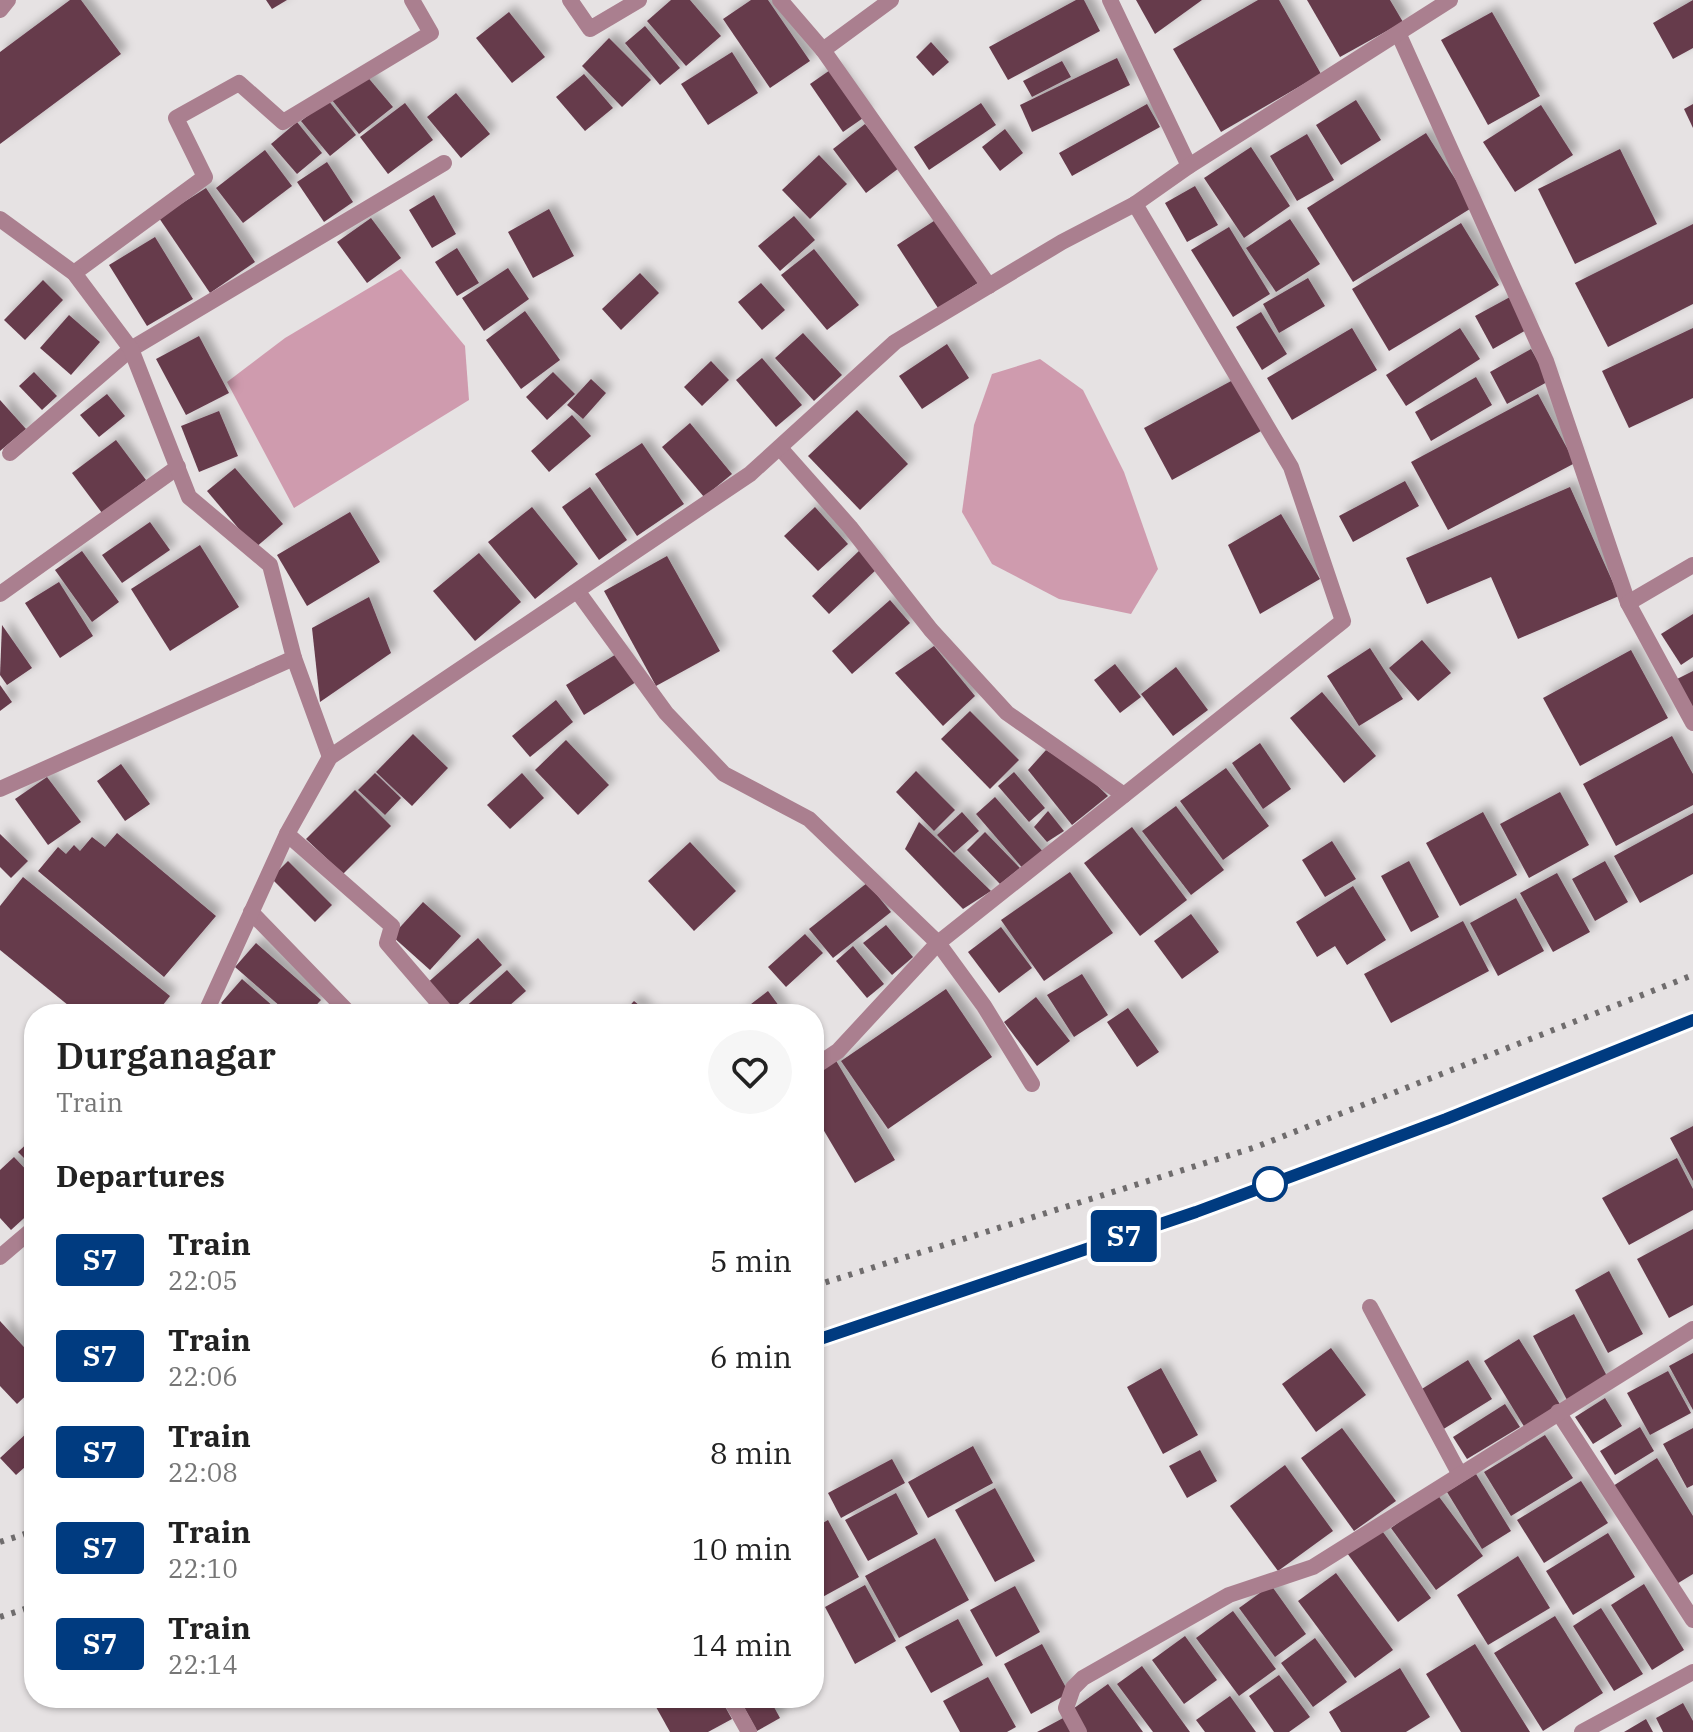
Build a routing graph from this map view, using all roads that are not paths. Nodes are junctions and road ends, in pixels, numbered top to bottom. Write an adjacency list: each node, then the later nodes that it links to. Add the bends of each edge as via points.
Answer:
1 (8, 0): 9 (street)
2 (412, 0): 16 (street, via 431,33 283,122 239,83 176,118 205,177)
3 (570, 0): 4 (street, via 590,29)
4 (639, 0)
5 (780, 0): 11 (street)
6 (891, 0): 11 (street)
7 (1110, 0): 13 (street)
8 (1450, 0): 10 (street)
9 (0, 10)
10 (1399, 35): 13 (street); 25 (street, via 1546,361)
11 (823, 50): 17 (street)
12 (444, 163): 18 (street)
13 (1189, 166): 14 (street)
14 (1135, 204): 17 (street); 30 (street, via 1291,467 1343,621)
15 (0, 219): 16 (street)
16 (74, 273): 18 (street)
17 (989, 286): 19 (street, via 895,342)
18 (131, 349): 20 (street); 21 (street)
19 (780, 448): 23 (street); 30 (street, via 1007,713)
20 (10, 453)
21 (178, 467): 24 (street); 26 (street, via 189,497 270,565)
22 (1693, 565): 25 (street)
23 (578, 592): 28 (street); 33 (street, via 666,713 724,774 809,819)
24 (0, 594)
25 (1628, 603): 27 (street)
26 (294, 658): 28 (street); 29 (street)
27 (1693, 723)
28 (330, 757): 31 (street)
29 (0, 789)
30 (1124, 795): 33 (street)
31 (287, 834): 32 (street); 36 (street, via 392,926 387,943)
32 (251, 912): 34 (street); 35 (street)
33 (938, 943): 37 (street); 38 (street)
34 (210, 1004)
35 (340, 1004)
36 (439, 1004)
37 (824, 1060)
38 (1032, 1084)
39 (24, 1237): 40 (street)
40 (0, 1257)
41 (1370, 1307): 44 (street)
42 (1693, 1329): 43 (street)
43 (1558, 1412): 44 (street); 45 (street)
44 (1459, 1473): 49 (street, via 1313,1567 1229,1595 1083,1678 1066,1708)
45 (1693, 1620)
46 (1693, 1672): 50 (street)
47 (736, 1708): 48 (street)
48 (749, 1732)
49 (1079, 1732)
50 (1582, 1732)

